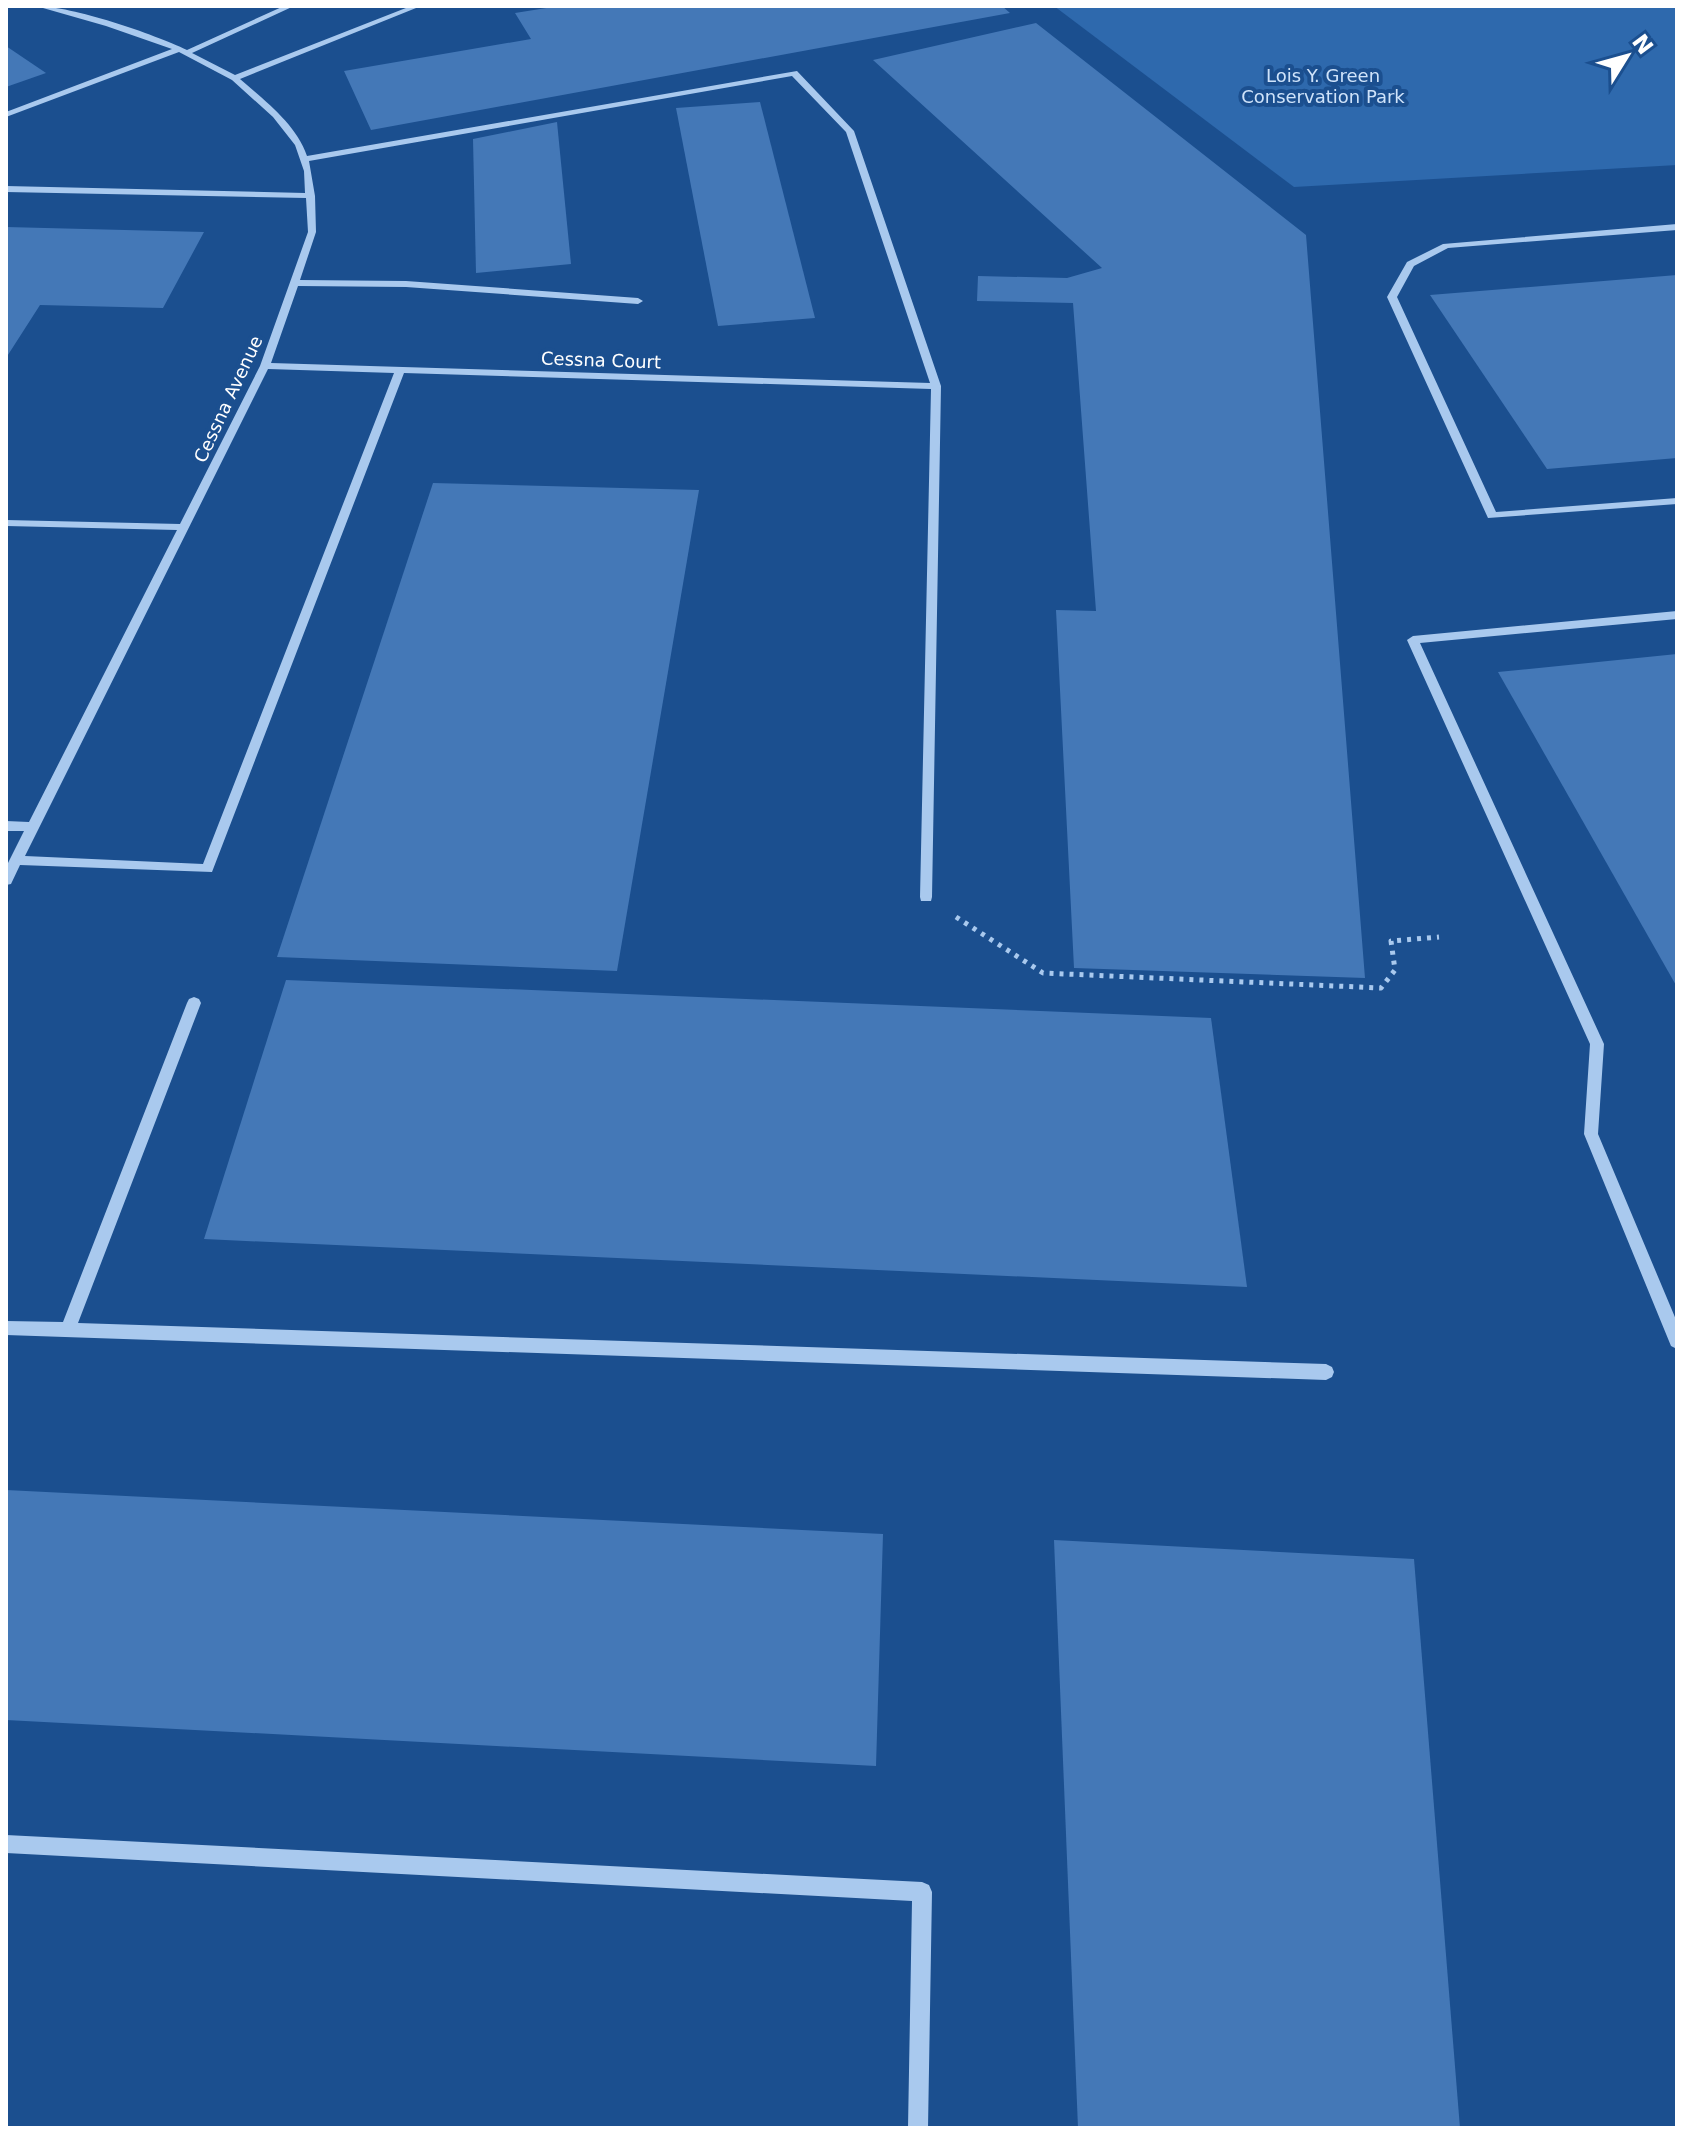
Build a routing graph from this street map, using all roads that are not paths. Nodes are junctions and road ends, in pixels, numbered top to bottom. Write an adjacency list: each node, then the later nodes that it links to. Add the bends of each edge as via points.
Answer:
1 (40, 6): 4 (street, Cessna Avenue)
2 (290, 6): 4 (street)
3 (417, 6): 5 (street)
4 (182, 51): 5 (street, Cessna Avenue); 6 (street)
5 (235, 78): 7 (street, Cessna Avenue, via 276,115)
6 (6, 115)
7 (304, 159): 9 (street, Cessna Avenue); 15 (street, via 794,73 850,131)
8 (6, 189): 9 (street)
9 (311, 196): 11 (street, Cessna Avenue, via 312,232)
10 (1677, 227): 16 (street, via 1446,246 1410,264 1392,297 1492,516)
11 (296, 283): 12 (street, via 406,284); 13 (street, Cessna Avenue)
12 (638, 301)
13 (265, 366): 14 (street, Cessna Court); 18 (street, Cessna Avenue)
14 (400, 370): 15 (street, Cessna Court); 22 (street, via 207,869)
15 (936, 386): 24 (street)
16 (1677, 501)
17 (6, 523): 18 (street)
18 (184, 527): 21 (street, Cessna Avenue)
19 (1677, 615): 28 (street, via 1413,640 1597,1044 1591,1134)
20 (6, 826): 21 (street)
21 (33, 827): 22 (street, Cessna Avenue)
22 (16, 860): 23 (street, Cessna Avenue)
23 (6, 880)
24 (926, 897)
25 (194, 1003): 27 (street)
26 (6, 1328): 27 (street)
27 (68, 1329): 29 (street)
28 (1677, 1341)
29 (1326, 1372)
30 (6, 1844): 31 (street, via 922,1892)
31 (918, 2128)

